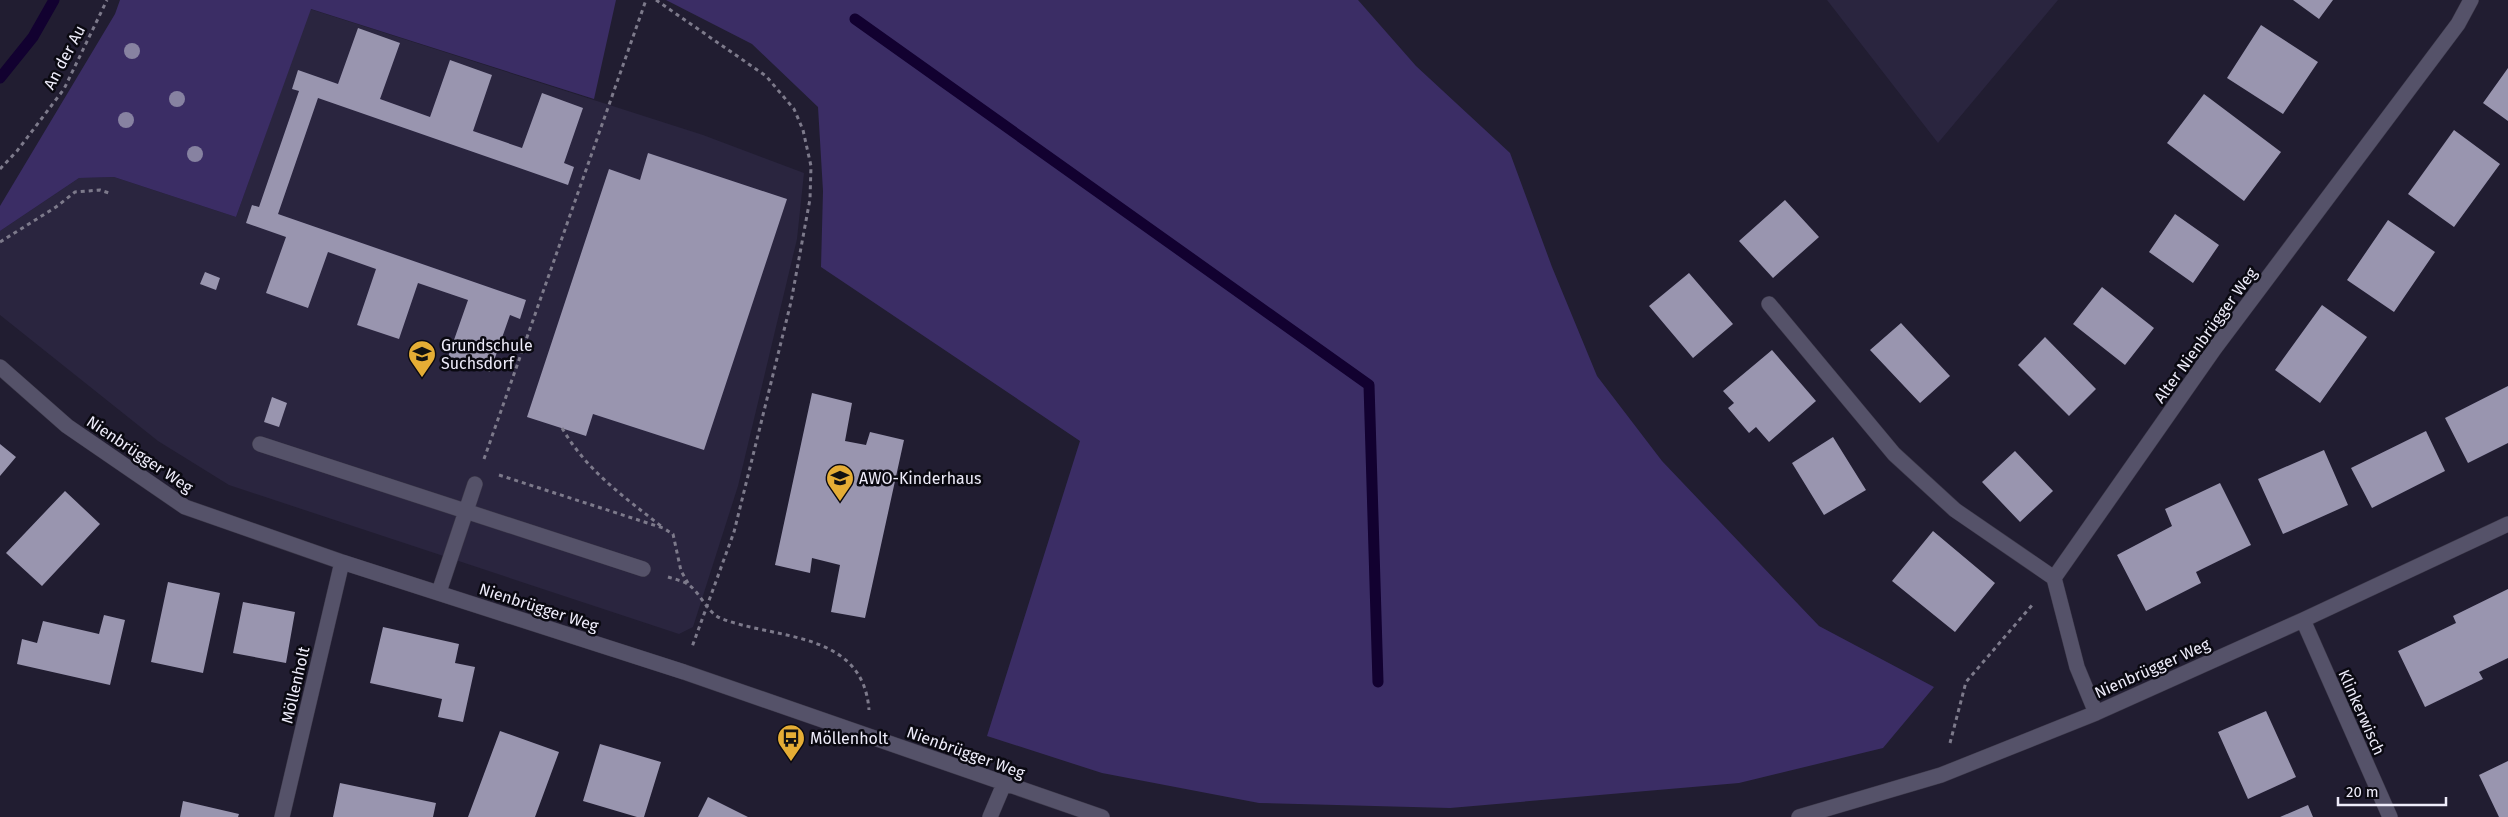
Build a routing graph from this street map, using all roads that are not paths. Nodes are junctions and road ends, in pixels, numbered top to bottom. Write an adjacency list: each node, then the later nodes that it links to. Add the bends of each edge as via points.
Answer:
1 (2471, 0): 10 (street, Alter Nienbrügger Weg, via 2458,24 2215,348)
2 (1769, 304): 10 (street, via 1894,454 1955,510)
3 (0, 367): 8 (street, Nienbrügger Weg, via 68,426 185,507)
4 (260, 444): 6 (street)
5 (475, 484): 6 (street)
6 (466, 511): 9 (street); 11 (street)
7 (2508, 524): 12 (street, Nienbrügger Weg)
8 (342, 562): 11 (street, Nienbrügger Weg); 15 (street, Möllenholt)
9 (643, 569)
10 (2054, 578): 13 (street, via 2077,667)
11 (439, 592): 14 (street, Nienbrügger Weg, via 684,672)
12 (2303, 620): 13 (street, Nienbrügger Weg); 19 (street, Klinkerwisch)
13 (2096, 713): 18 (street, Nienbrügger Weg, via 1941,775)
14 (1004, 784): 16 (street); 17 (street, Nienbrügger Weg)
15 (282, 817)
16 (990, 817)
17 (1102, 817)
18 (1799, 817)
19 (2390, 817)

